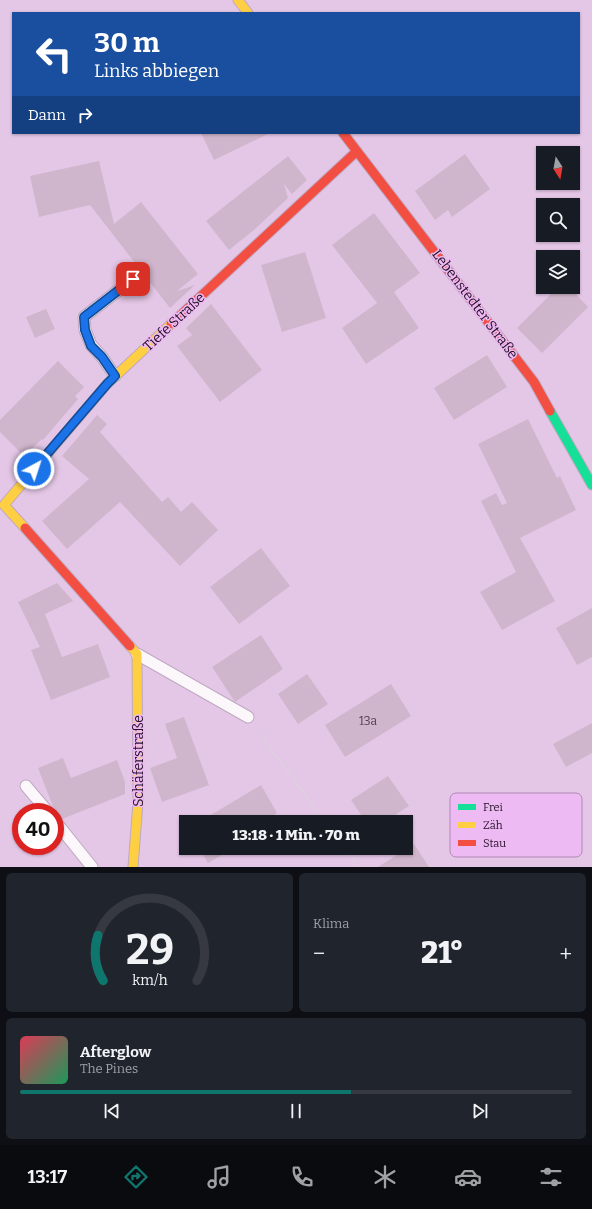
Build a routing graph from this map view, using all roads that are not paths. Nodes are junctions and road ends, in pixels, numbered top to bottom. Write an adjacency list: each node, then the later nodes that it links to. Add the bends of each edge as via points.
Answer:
1 (238, 0): 2 (street)
2 (247, 12)
3 (344, 134): 4 (street, Lebenstedter Straße)
4 (358, 151): 6 (street, Tiefe Straße); 7 (street, Lebenstedter Straße, via 534,382)
5 (133, 279): 6 (lane, via 84,317 85,330 91,346)
6 (115, 376): 8 (street, Tiefe Straße, via 4,506)
7 (592, 485)
8 (137, 654): 9 (lane); 14 (street, Schäferstraße, via 138,802)
9 (248, 717)
10 (26, 786): 11 (lane)
11 (40, 803)
12 (64, 832): 13 (lane)
13 (92, 867)
14 (133, 867)

